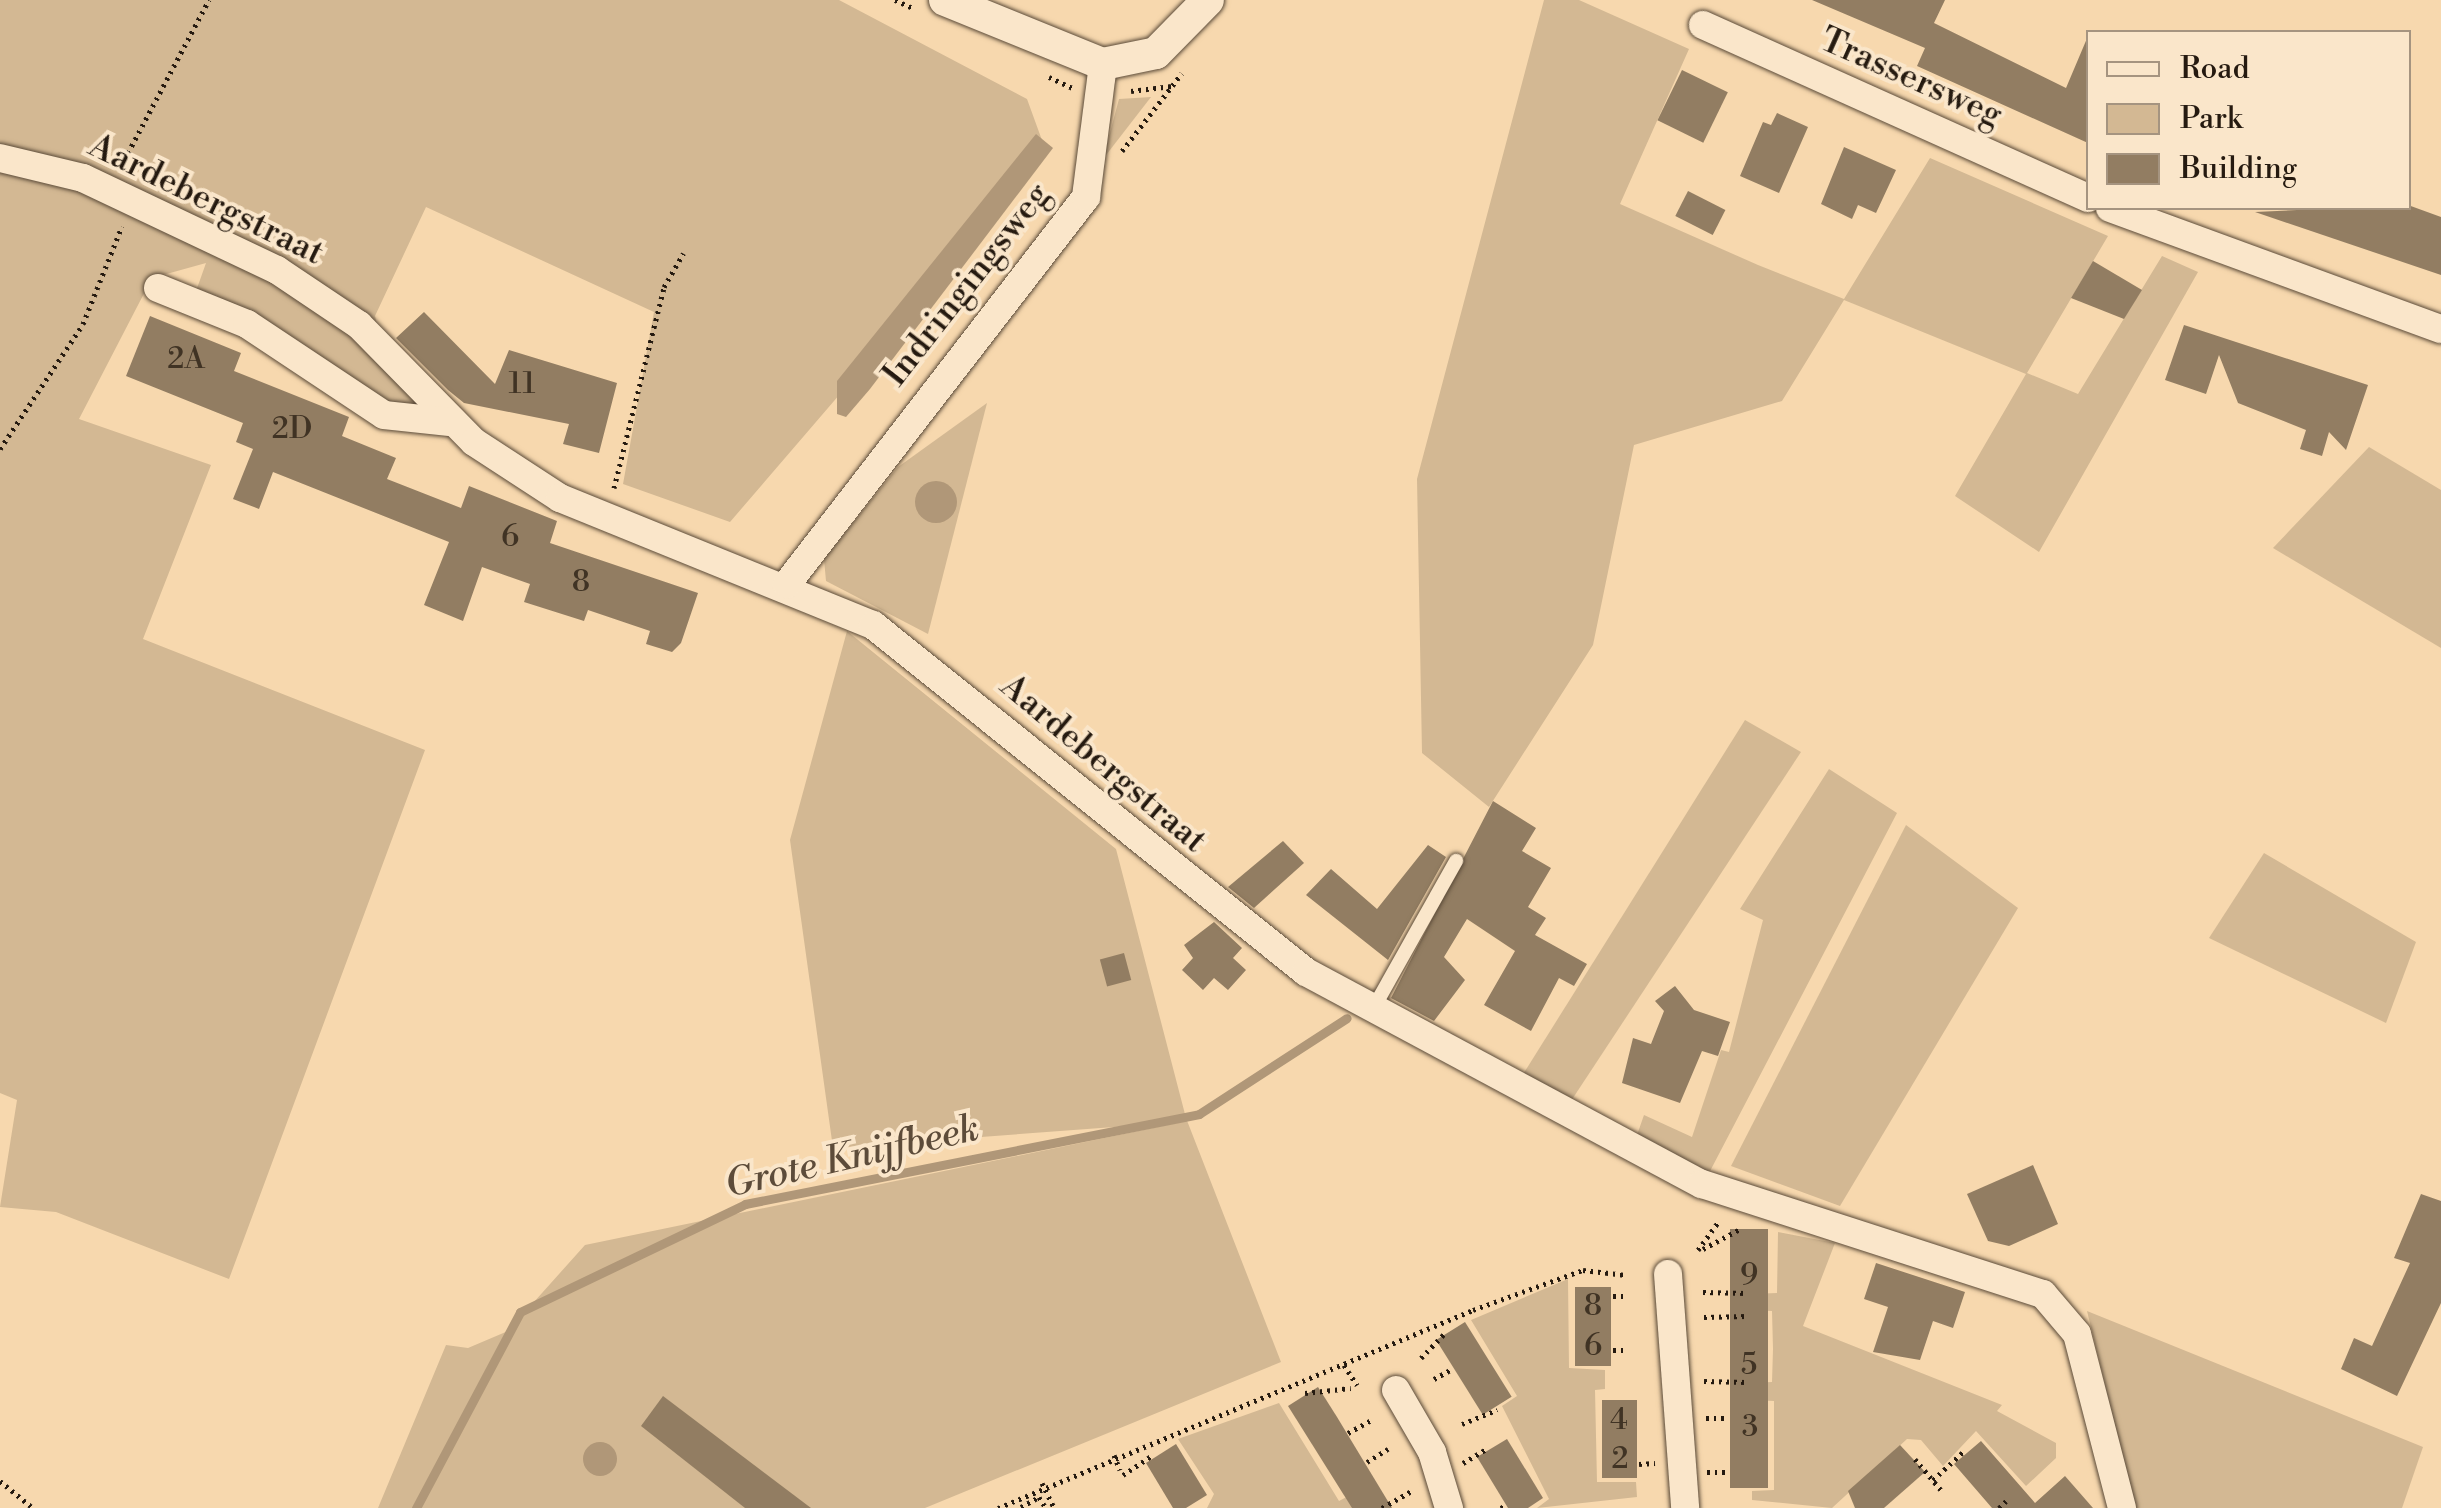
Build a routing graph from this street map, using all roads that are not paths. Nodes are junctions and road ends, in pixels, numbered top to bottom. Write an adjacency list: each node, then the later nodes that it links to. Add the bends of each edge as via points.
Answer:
1 (946, 0): 4 (street)
2 (1208, 0): 4 (street, via 1156,53)
3 (1703, 25): 6 (street, Trassersweg)
4 (1103, 64): 11 (street, Indringingsweg, via 1086,197)
5 (0, 158): 10 (street, Aardebergstraat, via 101,186 321,298)
6 (2086, 197)
7 (2115, 210): 9 (street)
8 (158, 288): 10 (street, Aardebergstraat, via 247,324 384,415)
9 (2441, 330)
10 (450, 422): 11 (street, Aardebergstraat, via 604,520)
11 (787, 584): 13 (street, Aardebergstraat, via 911,652 1231,919)
12 (1456, 860): 13 (lane)
13 (1374, 1009): 18 (street, Aardebergstraat, via 1702,1184 1956,1260 2056,1303 2077,1334)
14 (1668, 1274): 17 (street)
15 (1396, 1390): 16 (street, via 1432,1452)
16 (1449, 1508)
17 (1684, 1508)
18 (2122, 1508)

